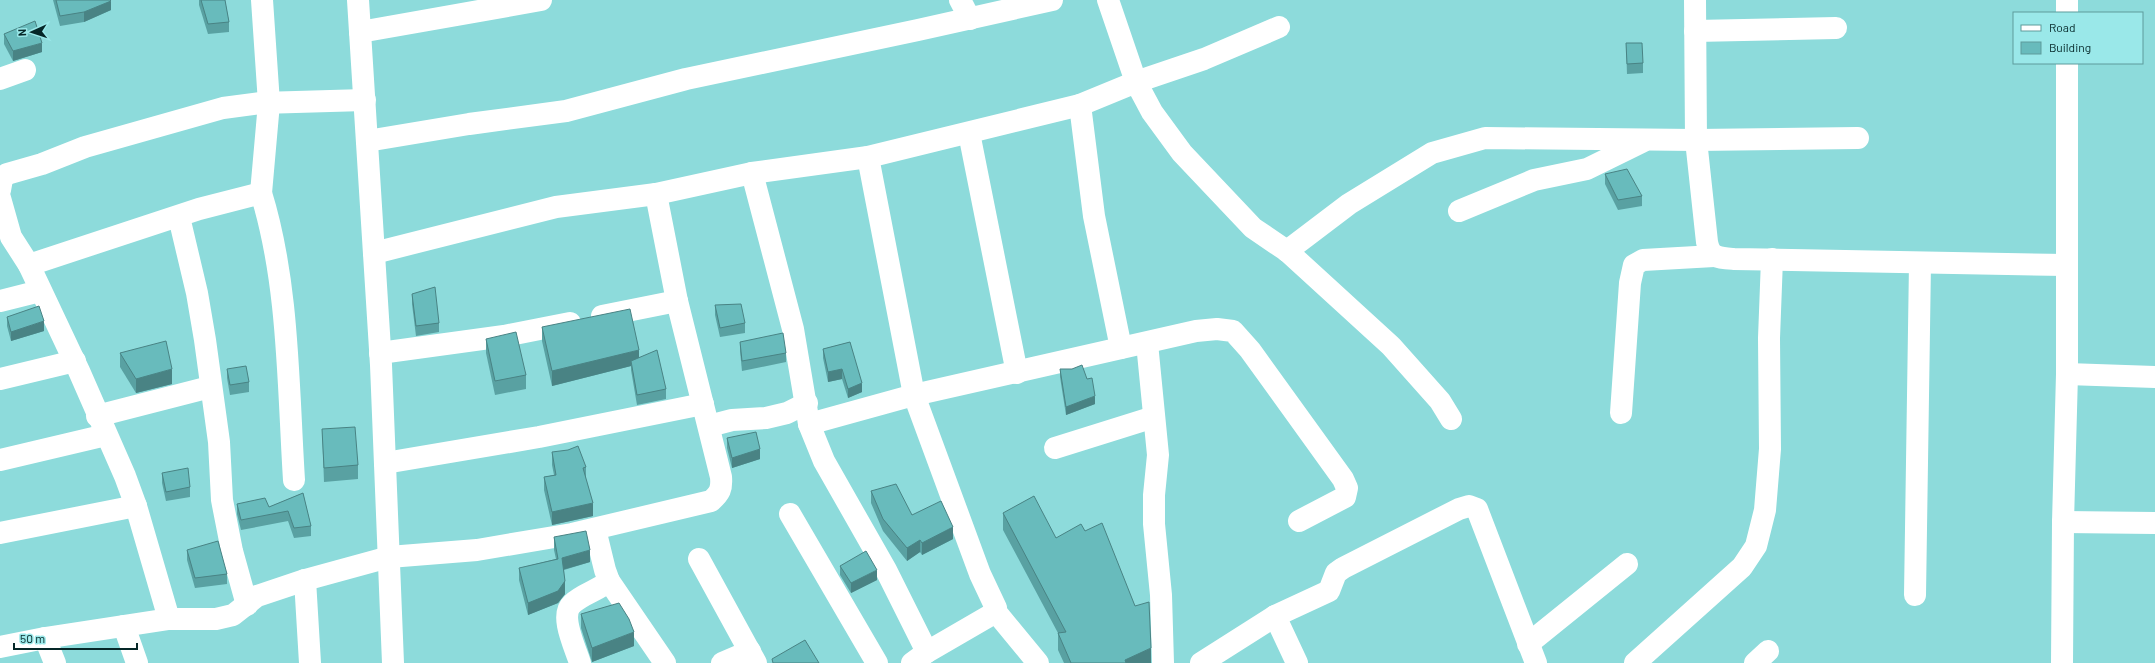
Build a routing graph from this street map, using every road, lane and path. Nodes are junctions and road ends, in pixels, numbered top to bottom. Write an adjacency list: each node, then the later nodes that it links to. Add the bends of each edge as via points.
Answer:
1 (262, 0): 20 (street)
2 (358, 0): 14 (street)
3 (541, 0): 14 (street)
4 (960, 0): 10 (street)
5 (1052, 0): 10 (street)
6 (1108, 0): 18 (street)
7 (1695, 0): 13 (street)
8 (2067, 0): 9 (street)
9 (2067, 12)
10 (970, 19): 26 (street, via 686,78 566,111)
11 (1279, 27): 18 (street, via 1204,59)
12 (1836, 28): 13 (street)
13 (1695, 31): 25 (street)
14 (360, 32): 19 (street)
15 (2066, 64): 42 (street)
16 (25, 70): 17 (street)
17 (0, 79)
18 (1136, 82): 21 (street); 36 (street, via 1152,112 1182,153 1253,228)
19 (365, 100): 20 (street); 26 (street)
20 (269, 103): 29 (street, via 223,108 85,147); 30 (street)
21 (1080, 105): 22 (street); 47 (street, via 1094,216)
22 (968, 133): 27 (street); 50 (street)
23 (1858, 138): 25 (street)
24 (1647, 140): 25 (street); 33 (street, via 1587,169 1534,180); 36 (street, via 1485,138 1432,153 1349,204)
25 (1696, 140): 38 (street, via 1707,242)
26 (367, 141): 37 (street)
27 (868, 157): 28 (street); 55 (street)
28 (752, 173): 31 (street); 58 (street, via 793,329)
29 (2, 177)
30 (261, 193): 34 (street, via 211,205); 67 (street, via 275,250 284,322)
31 (656, 194): 37 (street, via 556,207); 45 (street)
32 (0, 198): 35 (street)
33 (1459, 211)
34 (179, 217): 41 (street); 54 (street, via 197,293)
35 (2, 220): 41 (street)
36 (1287, 251): 61 (street, via 1391,346 1440,401)
37 (374, 253): 48 (street)
38 (1714, 256): 39 (street); 57 (street, via 1643,260 1634,265 1630,283)
39 (1772, 259): 40 (street); 103 (street, via 1769,338 1770,448 1766,510 1756,546 1742,567)
40 (1920, 263): 42 (street); 80 (street)
41 (29, 265): 43 (street)
42 (2066, 265): 51 (street)
43 (40, 291): 44 (street); 49 (street)
44 (0, 301)
45 (677, 301): 48 (street, via 504,336); 56 (street)
46 (1147, 343): 47 (street); 60 (street); 70 (street, via 1196,330 1217,329 1233,331 1250,350 1347,488 1345,497)
47 (1121, 348): 50 (street)
48 (380, 353): 66 (street)
49 (74, 361): 53 (street); 59 (street)
50 (1017, 373): 55 (street)
51 (2067, 374): 52 (street); 71 (street)
52 (2155, 376)
53 (0, 379)
54 (210, 387): 59 (street); 81 (street, via 219,442 222,500 232,551)
55 (914, 395): 58 (street); 82 (street)
56 (704, 404): 62 (street); 66 (street, via 539,437)
57 (1621, 413)
58 (808, 414): 62 (street, via 787,413 766,418 732,420); 90 (street, via 824,461 886,570)
59 (97, 416): 63 (street)
60 (1154, 417): 64 (street); 100 (street, via 1158,454 1154,524 1161,595)
61 (1451, 418)
62 (709, 426): 73 (street, via 722,477 720,494 711,501 683,509)
63 (106, 435): 65 (street); 68 (street)
64 (1055, 448)
65 (0, 460)
66 (385, 463): 75 (street)
67 (294, 480)
68 (136, 506): 74 (street); 84 (street)
69 (790, 514): 98 (street)
70 (1299, 522)
71 (2063, 522): 72 (street); 104 (street)
72 (2155, 523)
73 (595, 529): 75 (street, via 477,550); 79 (street)
74 (0, 533)
75 (389, 556): 78 (street); 94 (street)
76 (699, 559): 89 (street)
77 (1627, 564): 88 (street)
78 (305, 580): 81 (street, via 257,596); 93 (street)
79 (610, 581): 95 (street, via 572,604 567,612 567,621); 96 (street)
80 (1915, 595)
81 (247, 605): 84 (street, via 233,615 216,619)
82 (996, 612): 90 (street); 99 (street)
83 (1275, 616): 88 (street, via 1329,591 1336,573 1343,568 1468,506 1477,510); 101 (street); 102 (street)
84 (169, 618): 85 (street)
85 (124, 626): 86 (street); 92 (street)
86 (45, 638): 87 (street); 91 (street)
87 (0, 647)
88 (1532, 653)
89 (753, 657): 97 (street)
90 (919, 658)
91 (55, 663)
92 (137, 663)
93 (310, 663)
94 (394, 663)
95 (580, 663)
96 (665, 663)
97 (722, 663)
98 (877, 663)
99 (1038, 663)
100 (1163, 663)
101 (1201, 663)
102 (1297, 663)
103 (1635, 663)
104 (2062, 663)

